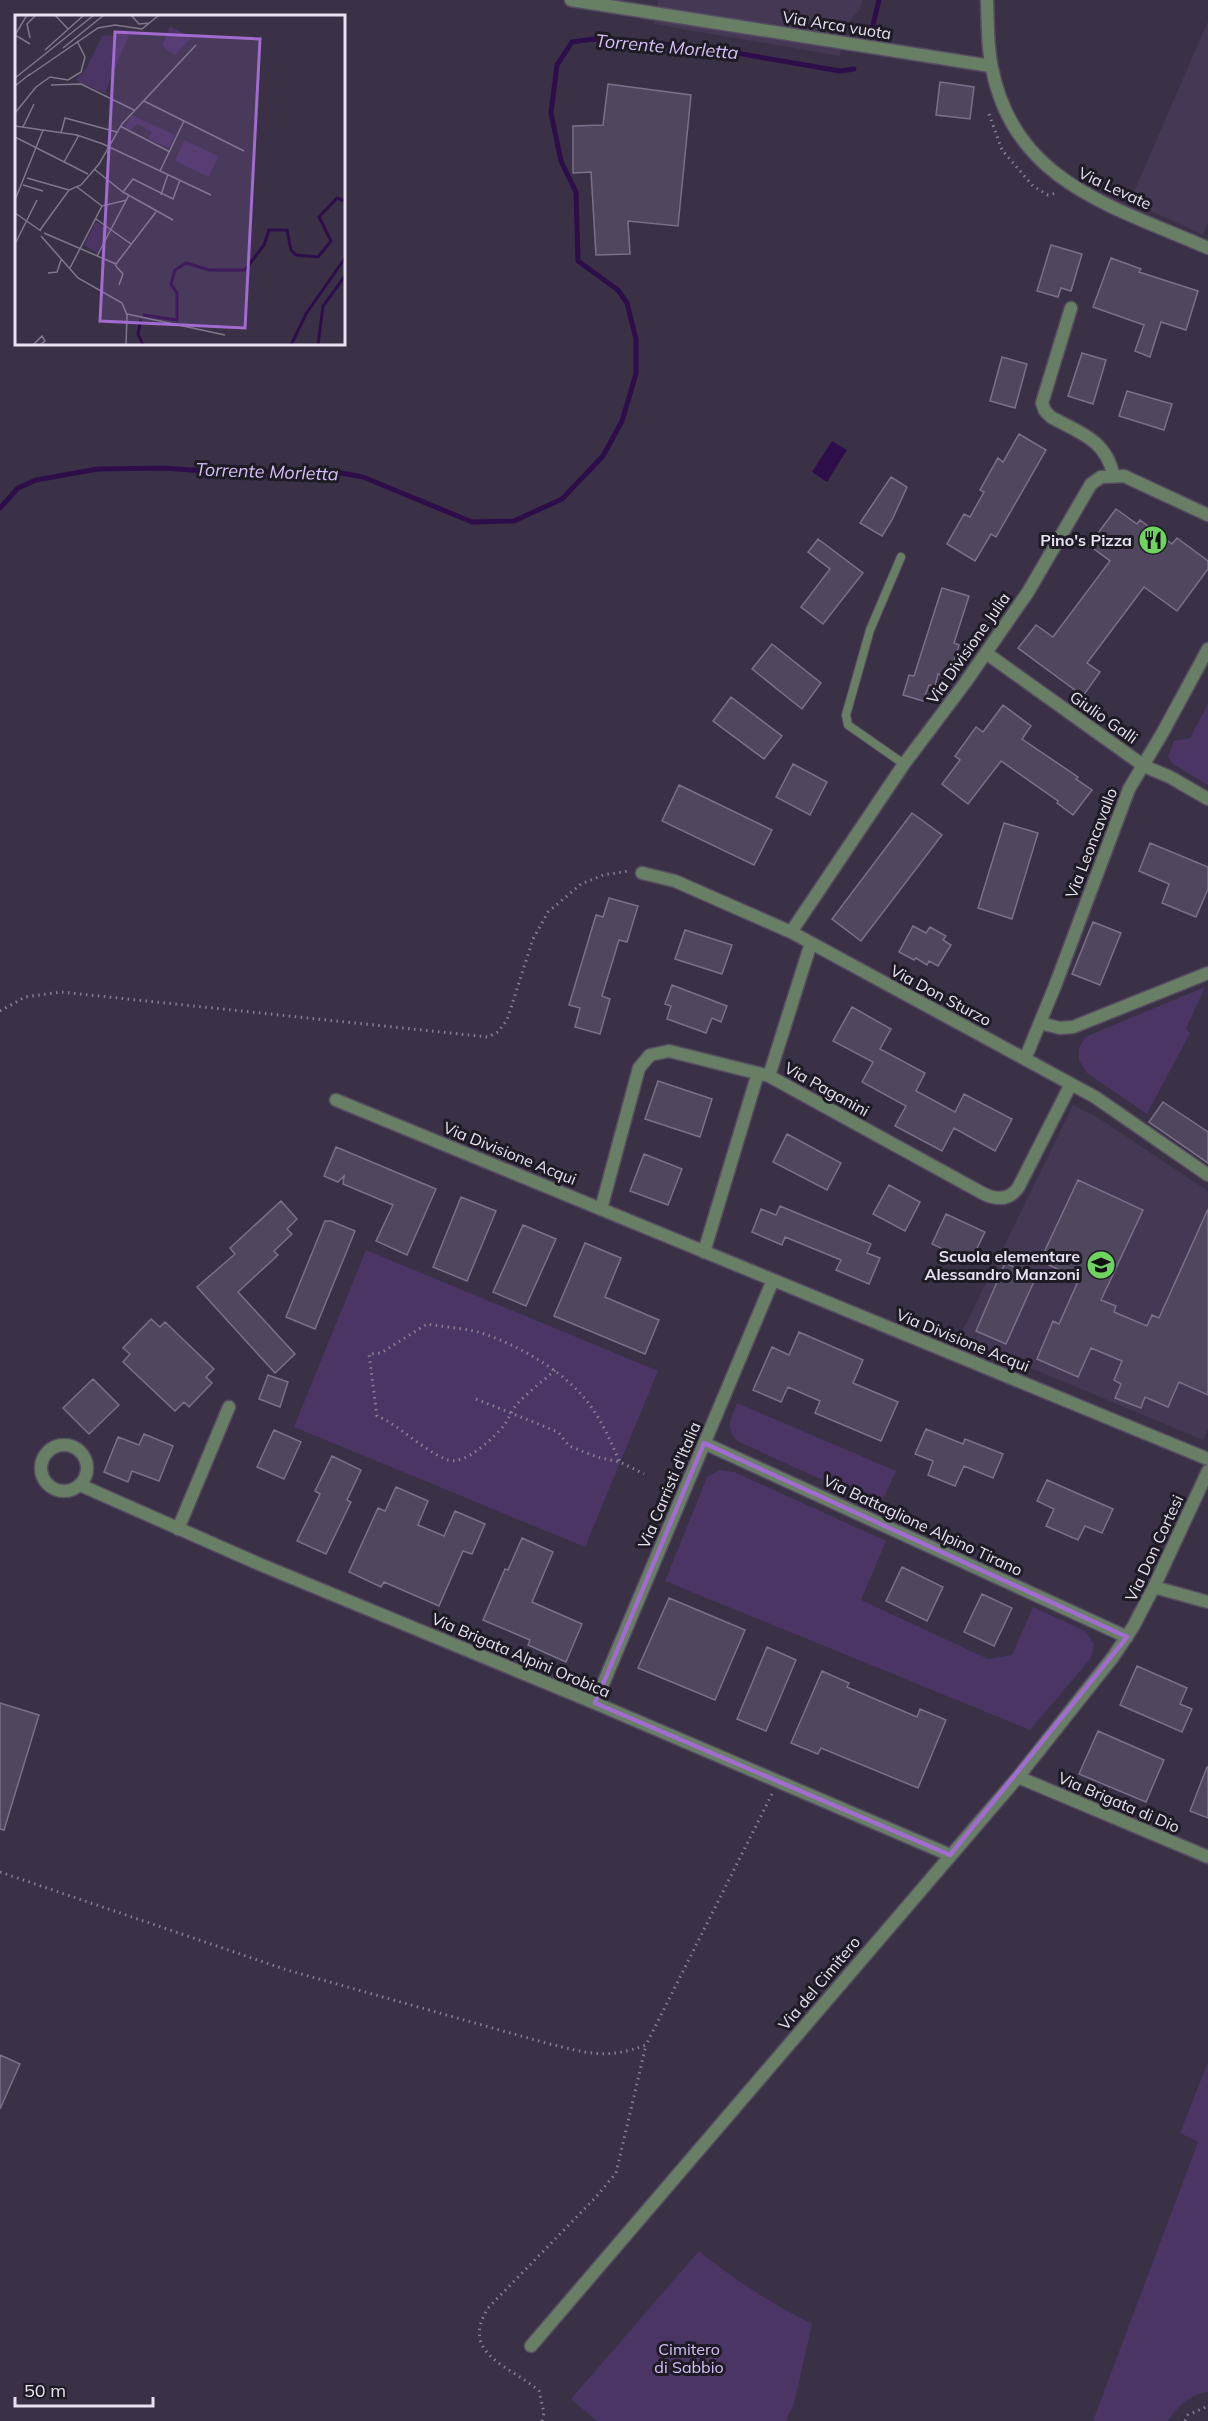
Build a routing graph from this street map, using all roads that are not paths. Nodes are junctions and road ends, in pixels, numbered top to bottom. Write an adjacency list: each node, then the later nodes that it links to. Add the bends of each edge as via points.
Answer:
1 (571, 0): 3 (street, Via Arca vuota)
2 (987, 0): 3 (street, Via Levate)
3 (991, 66): 4 (street, Via Levate, via 999,95 1017,132 1055,175 1089,196)
4 (1208, 248)
5 (1071, 308): 6 (street, via 1042,403 1051,417 1101,446)
6 (1113, 475): 7 (street, via 1124,476); 10 (street, Via Divisione Julia, via 1091,484 1028,592)
7 (1208, 515)
8 (901, 557): 11 (lane, via 870,630 846,715 848,725)
9 (1208, 649): 12 (street, Via Leoncavallo)
10 (986, 653): 11 (street, Via Divisione Julia); 12 (street, Giulio Galli)
11 (904, 764): 15 (street, Via Divisione Julia)
12 (1144, 766): 13 (street, Giulio Galli); 18 (street, Via Leoncavallo, via 1129,789)
13 (1208, 799)
14 (642, 873): 15 (street, Via Don Sturzo, via 675,881)
15 (791, 932): 16 (street, Via Don Sturzo)
16 (811, 943): 19 (street, Via Don Sturzo); 20 (street)
17 (1208, 973): 18 (street, via 1083,1024 1060,1028)
18 (1040, 1023): 19 (street, Via Leoncavallo)
19 (1025, 1059): 21 (street, Via Don Sturzo)
20 (764, 1075): 21 (street, Via Paganini, via 998,1198 1010,1196 1018,1188); 24 (street, Via Paganini, via 669,1051 645,1059 637,1074); 25 (street)
21 (1071, 1084): 23 (street, Via Don Sturzo)
22 (336, 1100): 24 (street, Via Divisione Acqui)
23 (1208, 1175)
24 (602, 1209): 25 (street, Via Divisione Acqui)
25 (704, 1252): 26 (street, Via Divisione Acqui)
26 (773, 1280): 28 (street, Via Carristi d'Italia); 29 (street, Via Divisione Acqui)
27 (229, 1407): 32 (street)
28 (704, 1443): 35 (street, Via Battaglione Alpino Tirano); 36 (street, Via Carristi d'Italia)
29 (1208, 1459)
30 (1208, 1471): 33 (street, Via Don Cortesi)
31 (80, 1485): 32 (street, Via Brigata Alpini Orobica)
32 (178, 1529): 36 (street, Via Brigata Alpini Orobica)
33 (1154, 1587): 34 (street); 35 (street, Via Don Cortesi)
34 (1208, 1602)
35 (1127, 1637): 37 (street, Via del Cimitero)
36 (595, 1703): 38 (street, Via Brigata Alpini Orobica)
37 (1018, 1778): 38 (street, Via del Cimitero); 39 (street, Via Brigata di Dio)
38 (950, 1855): 40 (street, Via del Cimitero)
39 (1208, 1857)
40 (531, 2346)

